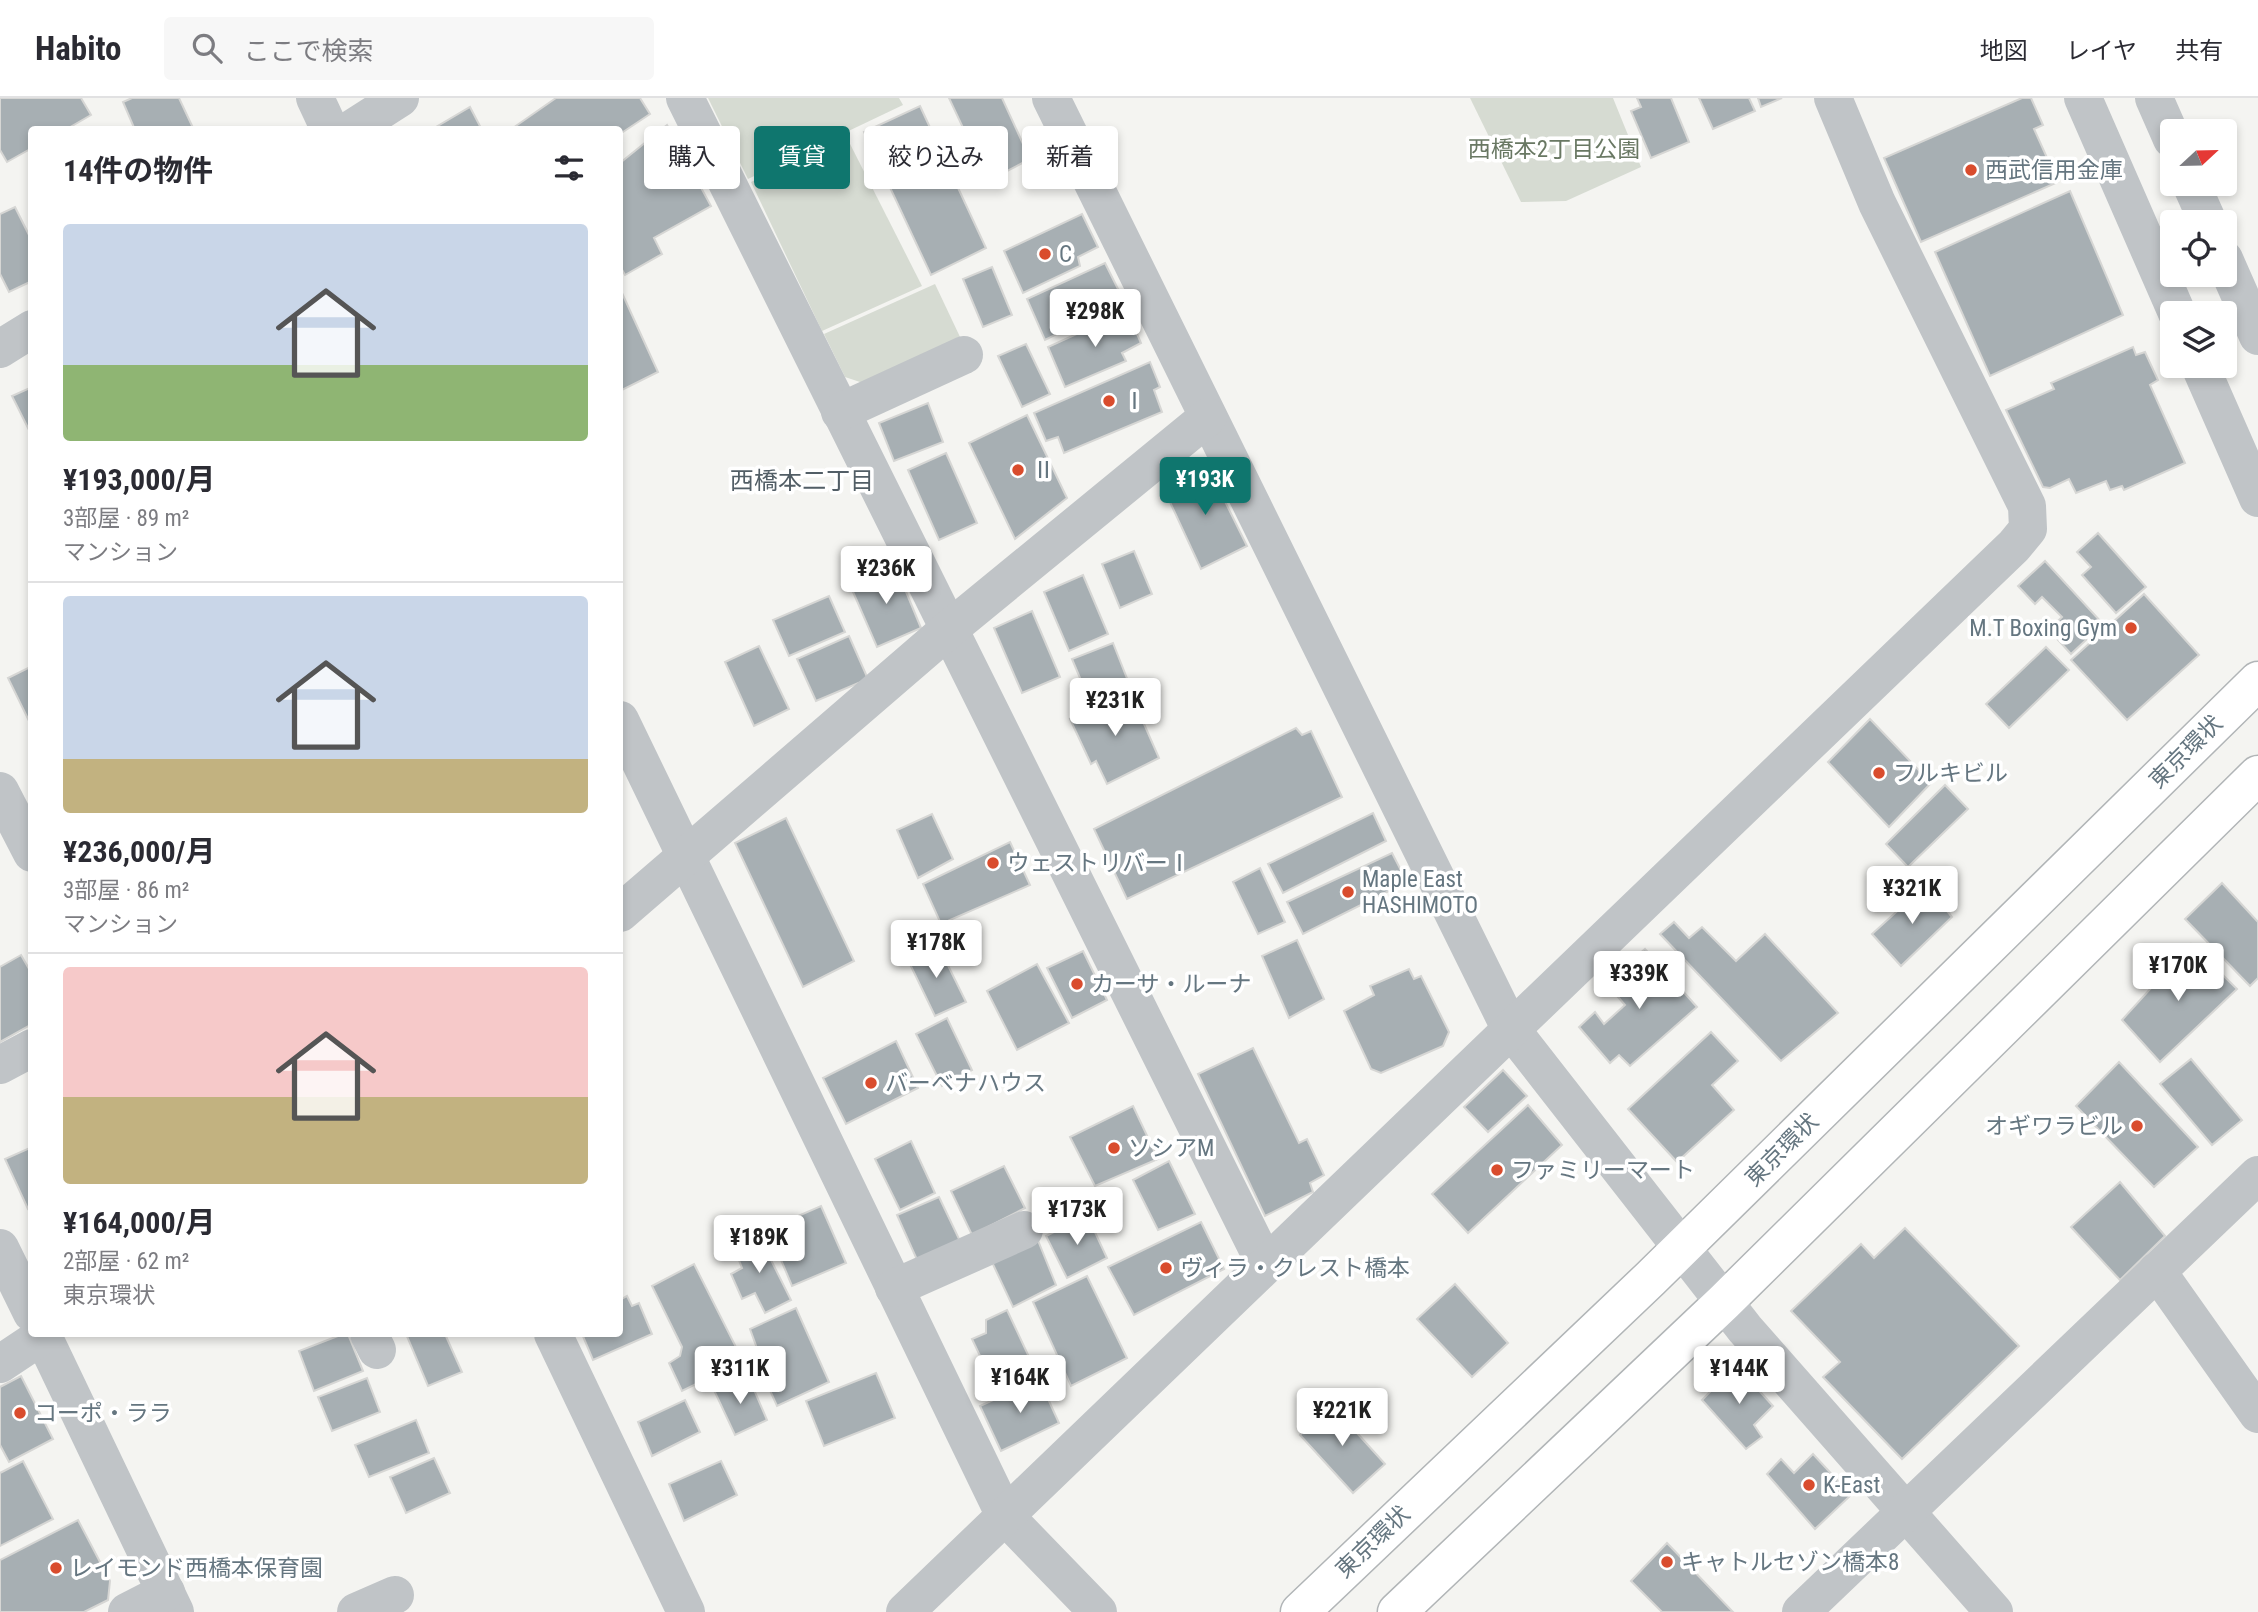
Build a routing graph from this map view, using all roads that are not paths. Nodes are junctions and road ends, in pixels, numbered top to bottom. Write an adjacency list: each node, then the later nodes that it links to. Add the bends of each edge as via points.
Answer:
1 (315, 98): 7 (street)
2 (400, 98): 8 (street)
3 (684, 98): 16 (street)
4 (1051, 98): 17 (street)
5 (1833, 98): 27 (street, via 1877,203 2027,506 2028,529)
6 (2083, 98): 10 (street)
7 (328, 126)
8 (356, 126)
9 (2236, 287): 12 (street)
10 (2172, 301)
11 (28, 332): 13 (street)
12 (2258, 336)
13 (0, 349)
14 (964, 355): 16 (street)
15 (2205, 378): 18 (street)
16 (840, 412): 19 (street)
17 (1208, 417): 19 (street); 27 (street)
18 (2258, 498)
19 (948, 629): 25 (street); 34 (street)
20 (2258, 681): 33 (highway, 東京環状)
21 (623, 726): 25 (street)
22 (2258, 775): 37 (highway)
23 (4, 807): 24 (street)
24 (28, 846)
25 (686, 856): 26 (street); 36 (street)
26 (623, 910)
27 (1510, 1028): 33 (street); 34 (street)
28 (28, 1050): 29 (street)
29 (0, 1065)
30 (2258, 1175): 35 (street)
31 (1024, 1230): 36 (street)
32 (0, 1248): 38 (street)
33 (1681, 1249): 37 (street); 53 (highway, 東京環状)
34 (1265, 1264): 45 (street)
35 (2157, 1271): 43 (street); 44 (street)
36 (894, 1288): 45 (street)
37 (1724, 1302): 44 (street); 54 (highway)
38 (28, 1305)
39 (31, 1337): 42 (street)
40 (44, 1337): 47 (street)
41 (554, 1337): 50 (street)
42 (0, 1364)
43 (2258, 1414)
44 (1905, 1511): 55 (street); 56 (street)
45 (1005, 1516): 51 (street); 52 (street)
46 (395, 1595): 49 (street)
47 (171, 1602): 48 (street)
48 (127, 1612)
49 (356, 1612)
50 (686, 1612)
51 (905, 1612)
52 (1098, 1612)
53 (1300, 1612)
54 (1397, 1612)
55 (1801, 1612)
56 (1994, 1612)

